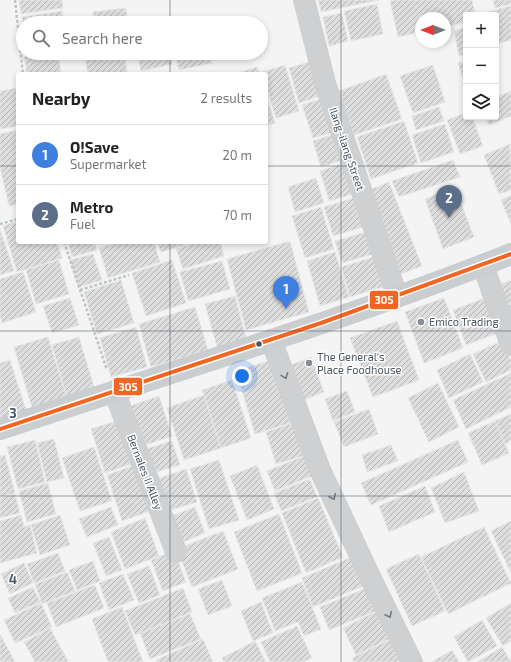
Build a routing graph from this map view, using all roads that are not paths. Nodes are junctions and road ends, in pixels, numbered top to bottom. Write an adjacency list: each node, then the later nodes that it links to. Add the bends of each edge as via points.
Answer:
1 (304, 0): 4 (street, Ilang-ilang Street, via 325,83)
2 (511, 254): 3 (main road)
3 (483, 265): 4 (main road); 6 (street)
4 (397, 296): 5 (main road)
5 (271, 340): 7 (main road); 10 (street, one-way to 10, via 320,470)
6 (511, 345)
7 (114, 391): 8 (main road); 9 (street, Bernales II Alley)
8 (0, 429)
9 (176, 552)
10 (412, 662)

